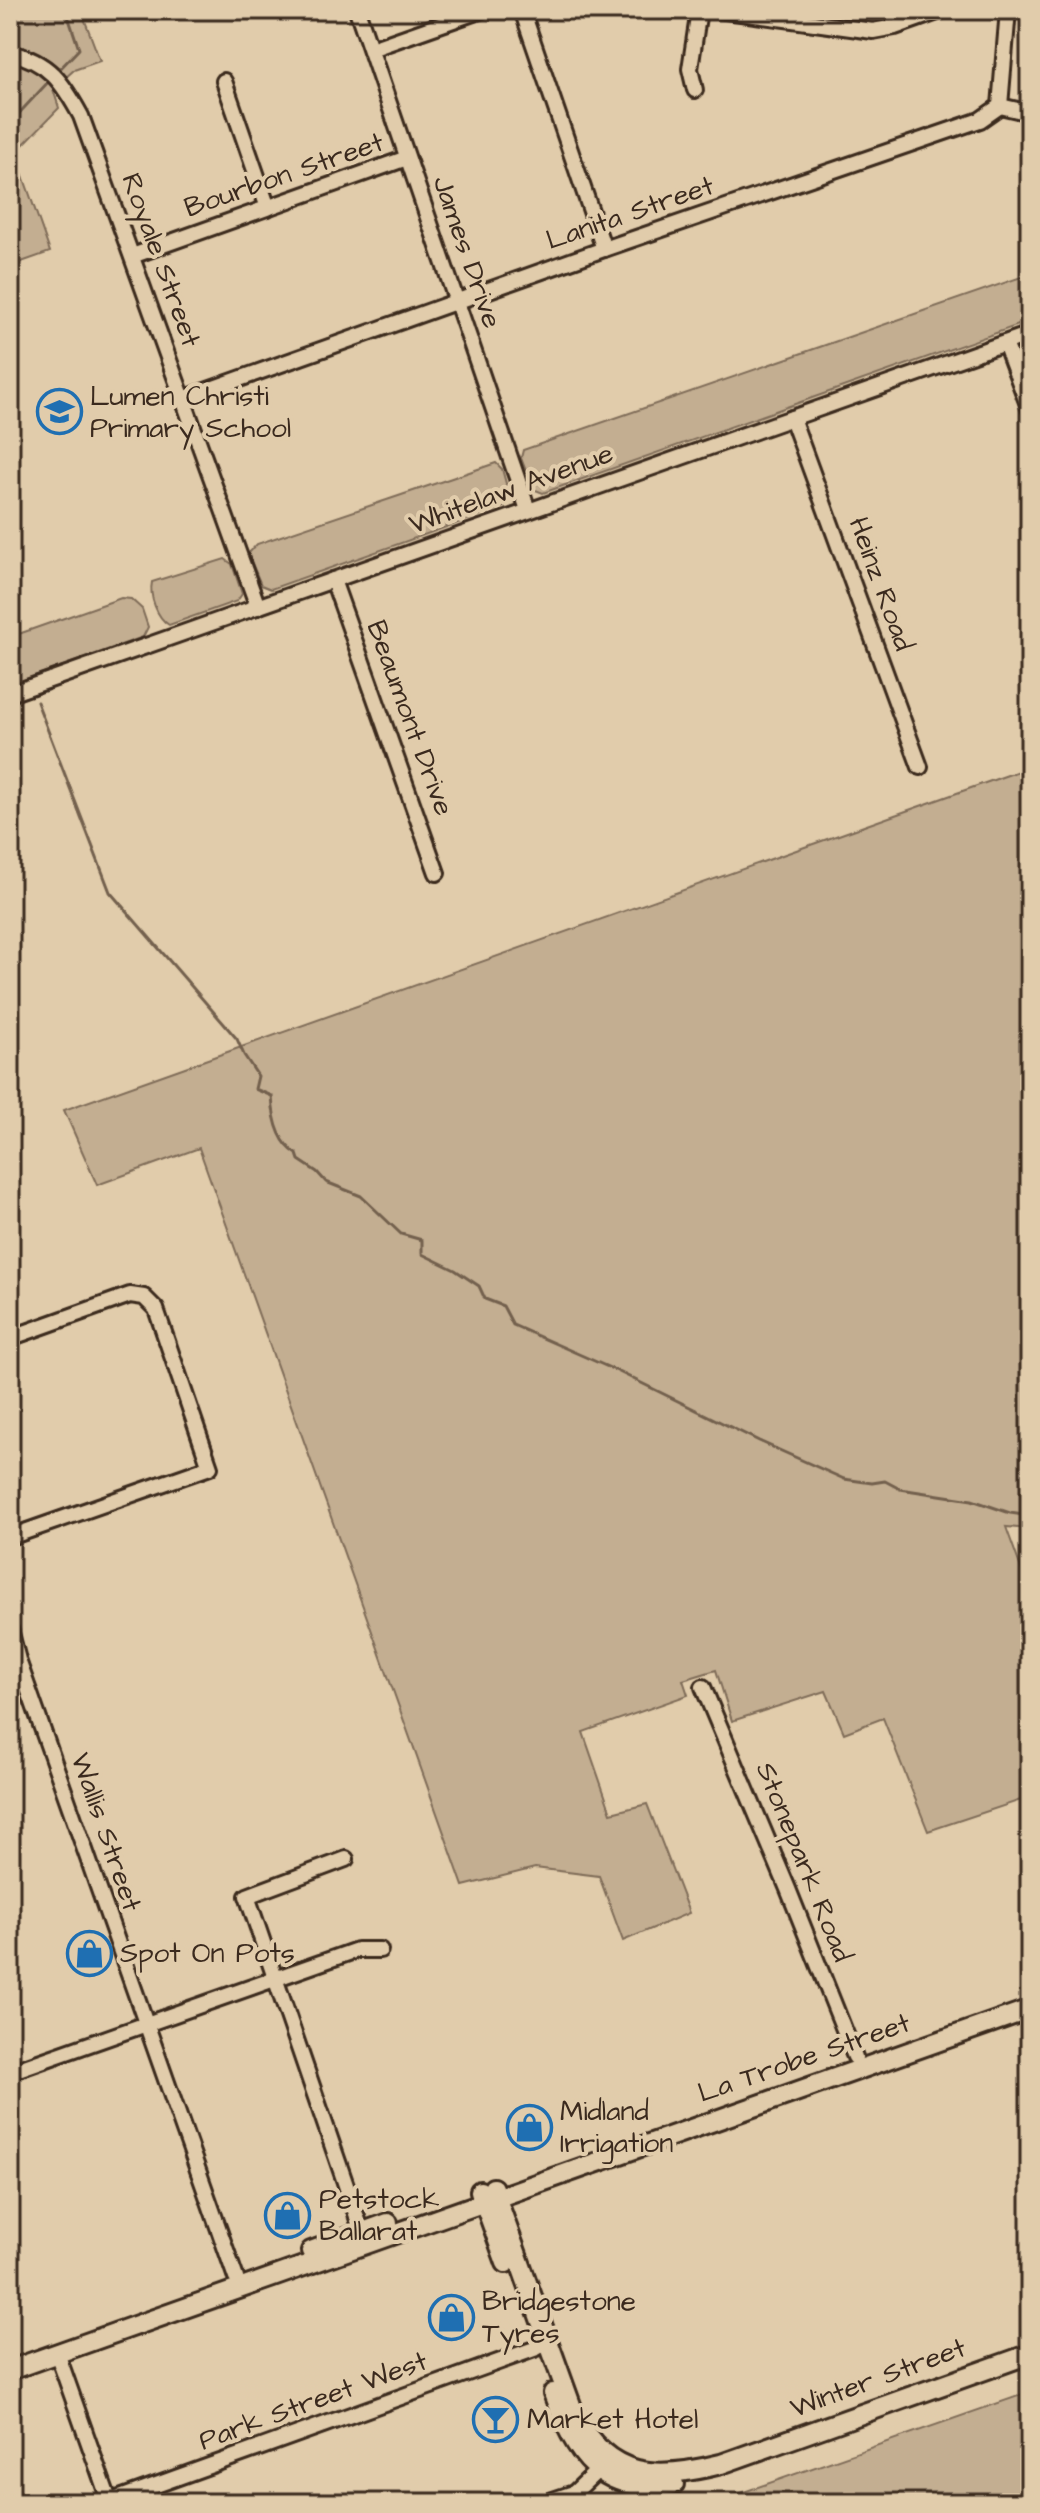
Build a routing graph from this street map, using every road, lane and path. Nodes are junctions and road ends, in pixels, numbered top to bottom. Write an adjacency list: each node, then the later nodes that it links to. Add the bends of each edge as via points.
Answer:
1 (357, 10): 8 (street, James Drive)
2 (482, 10): 8 (street)
3 (522, 10): 16 (street)
4 (699, 10): 11 (street, via 690,69)
5 (718, 10): 6 (street, via 873,31)
6 (943, 10)
7 (1008, 10): 12 (street)
8 (371, 49): 14 (street, James Drive)
9 (10, 53): 17 (street, Royale Street, via 40,63 64,84 81,116)
10 (224, 81): 15 (street)
11 (695, 90)
12 (1000, 106): 13 (street); 16 (street, Lanita Street, via 980,120)
13 (1030, 113)
14 (407, 158): 15 (street, Bourbon Street); 18 (street, James Drive)
15 (268, 208): 17 (street, Bourbon Street)
16 (604, 249): 18 (street, Lanita Street)
17 (132, 256): 21 (street, Royale Street)
18 (456, 303): 21 (street, Lanita Street); 24 (street, James Drive)
19 (1030, 334): 20 (street, Whitelaw Avenue)
20 (1005, 343): 22 (street); 23 (street, Whitelaw Avenue)
21 (183, 399): 26 (street, Royale Street)
22 (1030, 410)
23 (792, 418): 24 (street, Whitelaw Avenue); 28 (street, Heinz Road)
24 (528, 510): 25 (street, Whitelaw Avenue)
25 (333, 580): 26 (street, Whitelaw Avenue); 29 (street, Beaumont Drive)
26 (258, 607): 27 (street, Whitelaw Avenue)
27 (10, 694)
28 (920, 767)
29 (437, 873)
30 (10, 1338): 31 (street, via 130,1295 144,1297 156,1309 210,1467)
31 (10, 1537)
32 (10, 1629): 39 (street, Wallis Street)
33 (703, 1687): 40 (street, Stonepark Road)
34 (346, 1859): 36 (street, via 247,1896)
35 (380, 1950): 36 (street, via 357,1950)
36 (275, 1980): 39 (street); 43 (street)
37 (1030, 1997): 40 (main road, La Trobe Street)
38 (1030, 2009): 40 (main road, La Trobe Street)
39 (147, 2024): 41 (street); 44 (street, Wallis Street)
40 (857, 2062): 42 (main road, La Trobe Street)
41 (10, 2072)
42 (488, 2194): 43 (main road, La Trobe Street); 45 (main road)
43 (364, 2238): 44 (main road, La Trobe Street)
44 (238, 2284): 46 (main road, La Trobe Street)
45 (542, 2346): 50 (main road, via 566,2428 583,2454); 52 (street, Park Street West)
46 (55, 2348): 48 (main road, La Trobe Street); 49 (main road, La Trobe Street); 52 (street)
47 (1030, 2354): 50 (main road, Winter Street, via 687,2480 634,2485 608,2476)
48 (10, 2357)
49 (10, 2370)
50 (602, 2463): 51 (street)
51 (577, 2498): 53 (street)
52 (108, 2503)
53 (544, 2503)

